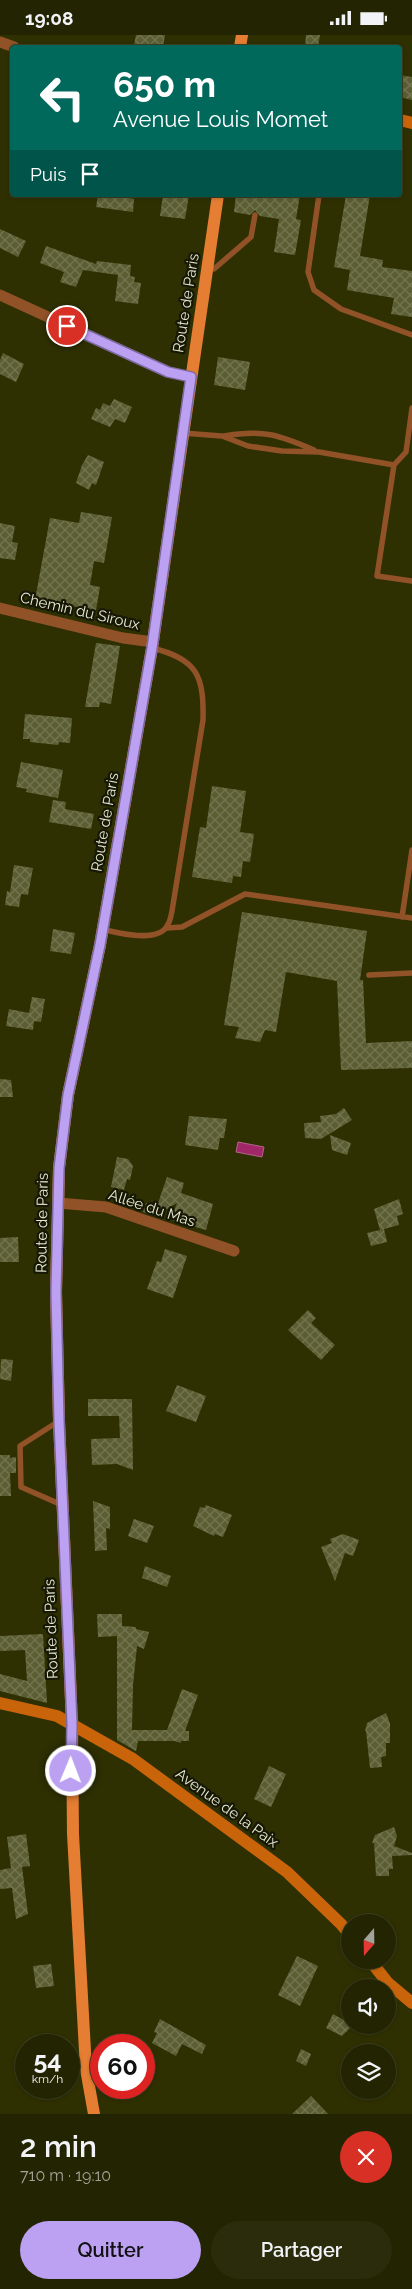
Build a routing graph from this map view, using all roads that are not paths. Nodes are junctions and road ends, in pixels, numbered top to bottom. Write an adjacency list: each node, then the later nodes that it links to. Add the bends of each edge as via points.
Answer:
1 (218, 197): 4 (main road, Route de Paris)
2 (319, 197): 6 (lane, via 308,272 314,290 341,309)
3 (255, 215): 4 (lane, via 251,237 214,269)
4 (208, 268): 7 (main road, Route de Paris)
5 (0, 295): 7 (street, via 168,372)
6 (412, 335)
7 (191, 377): 9 (main road, Route de Paris)
8 (412, 408): 12 (lane, via 406,452)
9 (182, 433): 10 (lane); 15 (main road, Route de Paris)
10 (222, 437): 11 (lane, via 248,446); 11 (lane, via 249,432 284,437)
11 (319, 452): 12 (lane)
12 (394, 465): 13 (lane, via 377,576)
13 (412, 581)
14 (0, 608): 15 (street, Chemin du Siroux)
15 (152, 645): 19 (lane, via 187,661 198,675 203,693 203,719); 20 (main road, Route de Paris)
16 (412, 850): 17 (lane)
17 (402, 917): 18 (lane); 19 (lane, via 245,894 182,927)
18 (412, 918)
19 (167, 927): 20 (lane, via 148,936)
20 (102, 929): 23 (main road, Route de Paris, via 68,1095)
21 (412, 973): 22 (lane)
22 (369, 975)
23 (58, 1203): 24 (street, Allée du Mas, via 106,1207); 25 (main road, Route de Paris)
24 (234, 1251)
25 (59, 1421): 26 (main road, Route de Paris); 26 (lane, via 20,1446 21,1487)
26 (62, 1505): 28 (main road, Route de Paris)
27 (0, 1703): 28 (street, Avenue de la Paix, via 57,1716)
28 (72, 1724): 29 (street, Avenue de la Paix, via 133,1759 287,1872); 32 (main road, Route de Paris, via 73,1834 85,2059)
29 (341, 1926)
30 (377, 1969): 31 (street)
31 (412, 2003)
32 (94, 2114)

